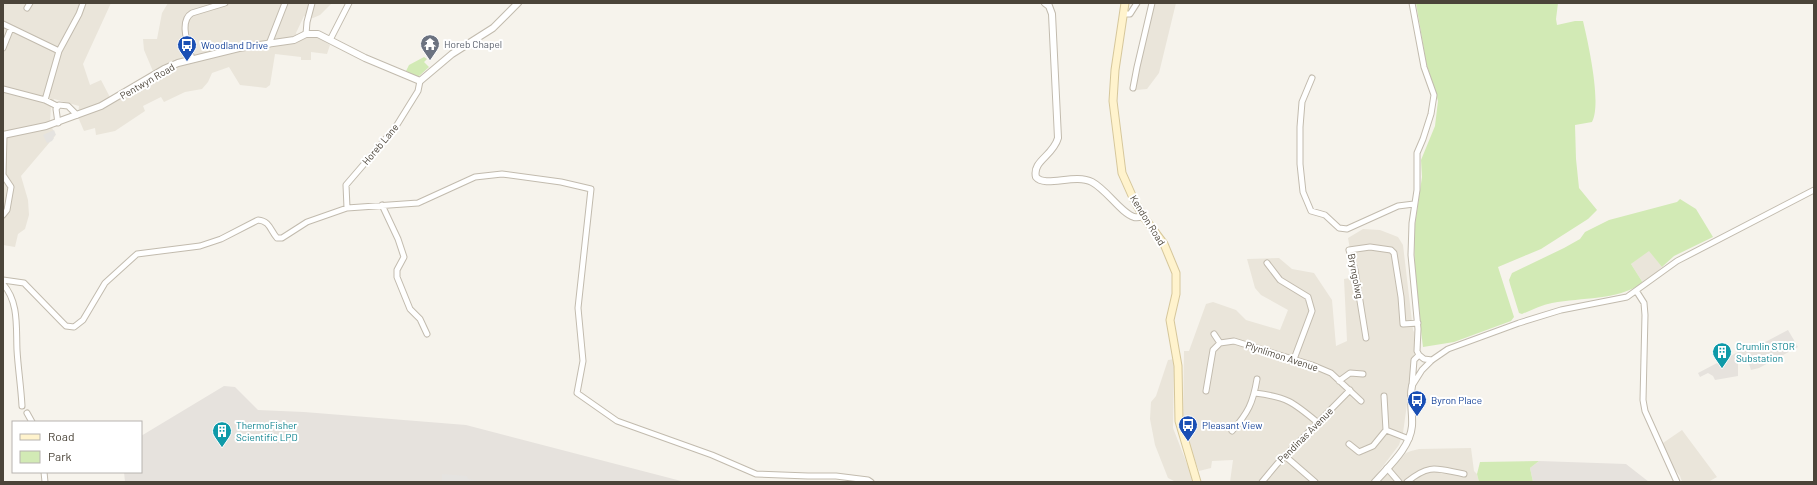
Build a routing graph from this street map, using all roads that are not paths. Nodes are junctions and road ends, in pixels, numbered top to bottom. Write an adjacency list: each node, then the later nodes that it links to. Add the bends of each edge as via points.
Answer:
1 (83, 3): 19 (street, via 80,14)
2 (225, 3): 20 (street, via 187,16 184,25)
3 (285, 3): 17 (street)
4 (312, 3): 15 (street)
5 (349, 3): 16 (street)
6 (518, 3): 22 (street, via 494,28 452,54)
7 (1045, 3): 36 (street, via 1052,14 1058,138 1054,149 1037,165 1036,178 1041,182 1084,179 1103,190 1131,216)
8 (1125, 3): 12 (main road, Kendon Road)
9 (1137, 3): 12 (street, via 1130,14)
10 (1152, 3): 23 (street)
11 (1412, 3): 32 (street, via 1424,67 1434,95 1424,139 1417,153 1418,176)
12 (1123, 14): 36 (main road, Kendon Road, via 1113,101 1122,173)
13 (3, 24): 14 (street)
14 (11, 28): 18 (street); 19 (street)
15 (306, 34): 16 (street, via 318,34); 17 (street, Pentwyn Road, via 294,40)
16 (330, 40): 22 (street, via 365,58)
17 (270, 44): 20 (street, Pentwyn Road, via 239,48)
18 (3, 48)
19 (59, 51): 25 (street)
20 (192, 60): 27 (street, Pentwyn Road, via 170,66 105,104)
21 (1312, 78): 32 (street, via 1302,102 1300,127 1303,192 1311,211 1325,215 1339,228 1347,229 1398,206)
22 (420, 80): 34 (street, Horeb Lane, via 418,91 395,128 346,184)
23 (1134, 88)
24 (3, 89): 25 (street)
25 (45, 100): 26 (street)
26 (57, 106): 27 (street, via 68,106); 28 (street)
27 (77, 115): 28 (street, Pentwyn Road)
28 (58, 123): 29 (street, Pentwyn Road)
29 (4, 135): 30 (street)
30 (3, 175): 35 (street, via 11,187 7,210)
31 (1814, 190): 40 (street, via 1676,261)
32 (1414, 204): 41 (street, via 1411,255)
33 (382, 205): 34 (street); 42 (street, via 404,257 397,270 397,277 410,309 422,323); 69 (street, via 418,203 475,177 502,174 591,189 578,308 583,361 577,393 618,421 756,474 836,476)
34 (347, 208): 38 (street, via 307,222 282,238 277,238 265,220 258,220 221,239 200,246 137,254 105,284 83,320 74,327 66,326 24,283)
35 (3, 215)
36 (1143, 216): 70 (main road, Kendon Road, via 1164,244 1176,273 1176,294 1170,320 1178,366 1179,421)
37 (1267, 263): 47 (street, via 1280,280 1308,297 1312,311)
38 (3, 280)
39 (3, 284): 58 (street, via 10,293 17,320)
40 (1637, 292): 48 (street, via 1627,297 1561,310 1519,323 1448,349); 76 (street, via 1644,302 1644,406)
41 (1418, 323): 44 (street, Bryngolwg, via 1403,324 1394,253 1391,250 1370,247 1349,250 1355,270); 46 (street)
42 (427, 334)
43 (1214, 334): 45 (street)
44 (1366, 338)
45 (1220, 343): 47 (street, Plynlimon Avenue, via 1234,341); 54 (street, via 1213,350)
46 (1419, 355): 48 (street); 52 (street, via 1414,360)
47 (1294, 358): 51 (street, Plynlimon Avenue, via 1331,372)
48 (1432, 360): 52 (street)
49 (1363, 374): 51 (street, via 1350,372)
50 (1257, 379): 55 (street)
51 (1339, 381): 53 (street, Plynlimon Avenue)
52 (1412, 386): 64 (street, via 1412,426)
53 (1350, 390): 57 (street, Plynlimon Avenue); 61 (street, Pendinas Avenue)
54 (1206, 391)
55 (1255, 392): 61 (street, via 1285,398); 63 (street, via 1246,415)
56 (1384, 396): 62 (street)
57 (1361, 401)
58 (22, 406)
59 (27, 413): 60 (street)
60 (31, 421)
61 (1318, 422): 66 (street, Pendinas Avenue)
62 (1386, 430): 64 (street); 65 (street, via 1373,446 1359,452)
63 (1232, 431)
64 (1409, 440): 67 (street)
65 (1349, 444)
66 (1285, 456): 71 (street, Pendinas Avenue); 72 (street)
67 (1387, 468): 73 (street); 74 (street)
68 (1464, 474): 75 (street, via 1428,468)
69 (871, 482)
70 (1198, 482)
71 (1262, 482)
72 (1315, 482)
73 (1375, 482)
74 (1399, 482)
75 (1407, 482)
76 (1677, 482)

